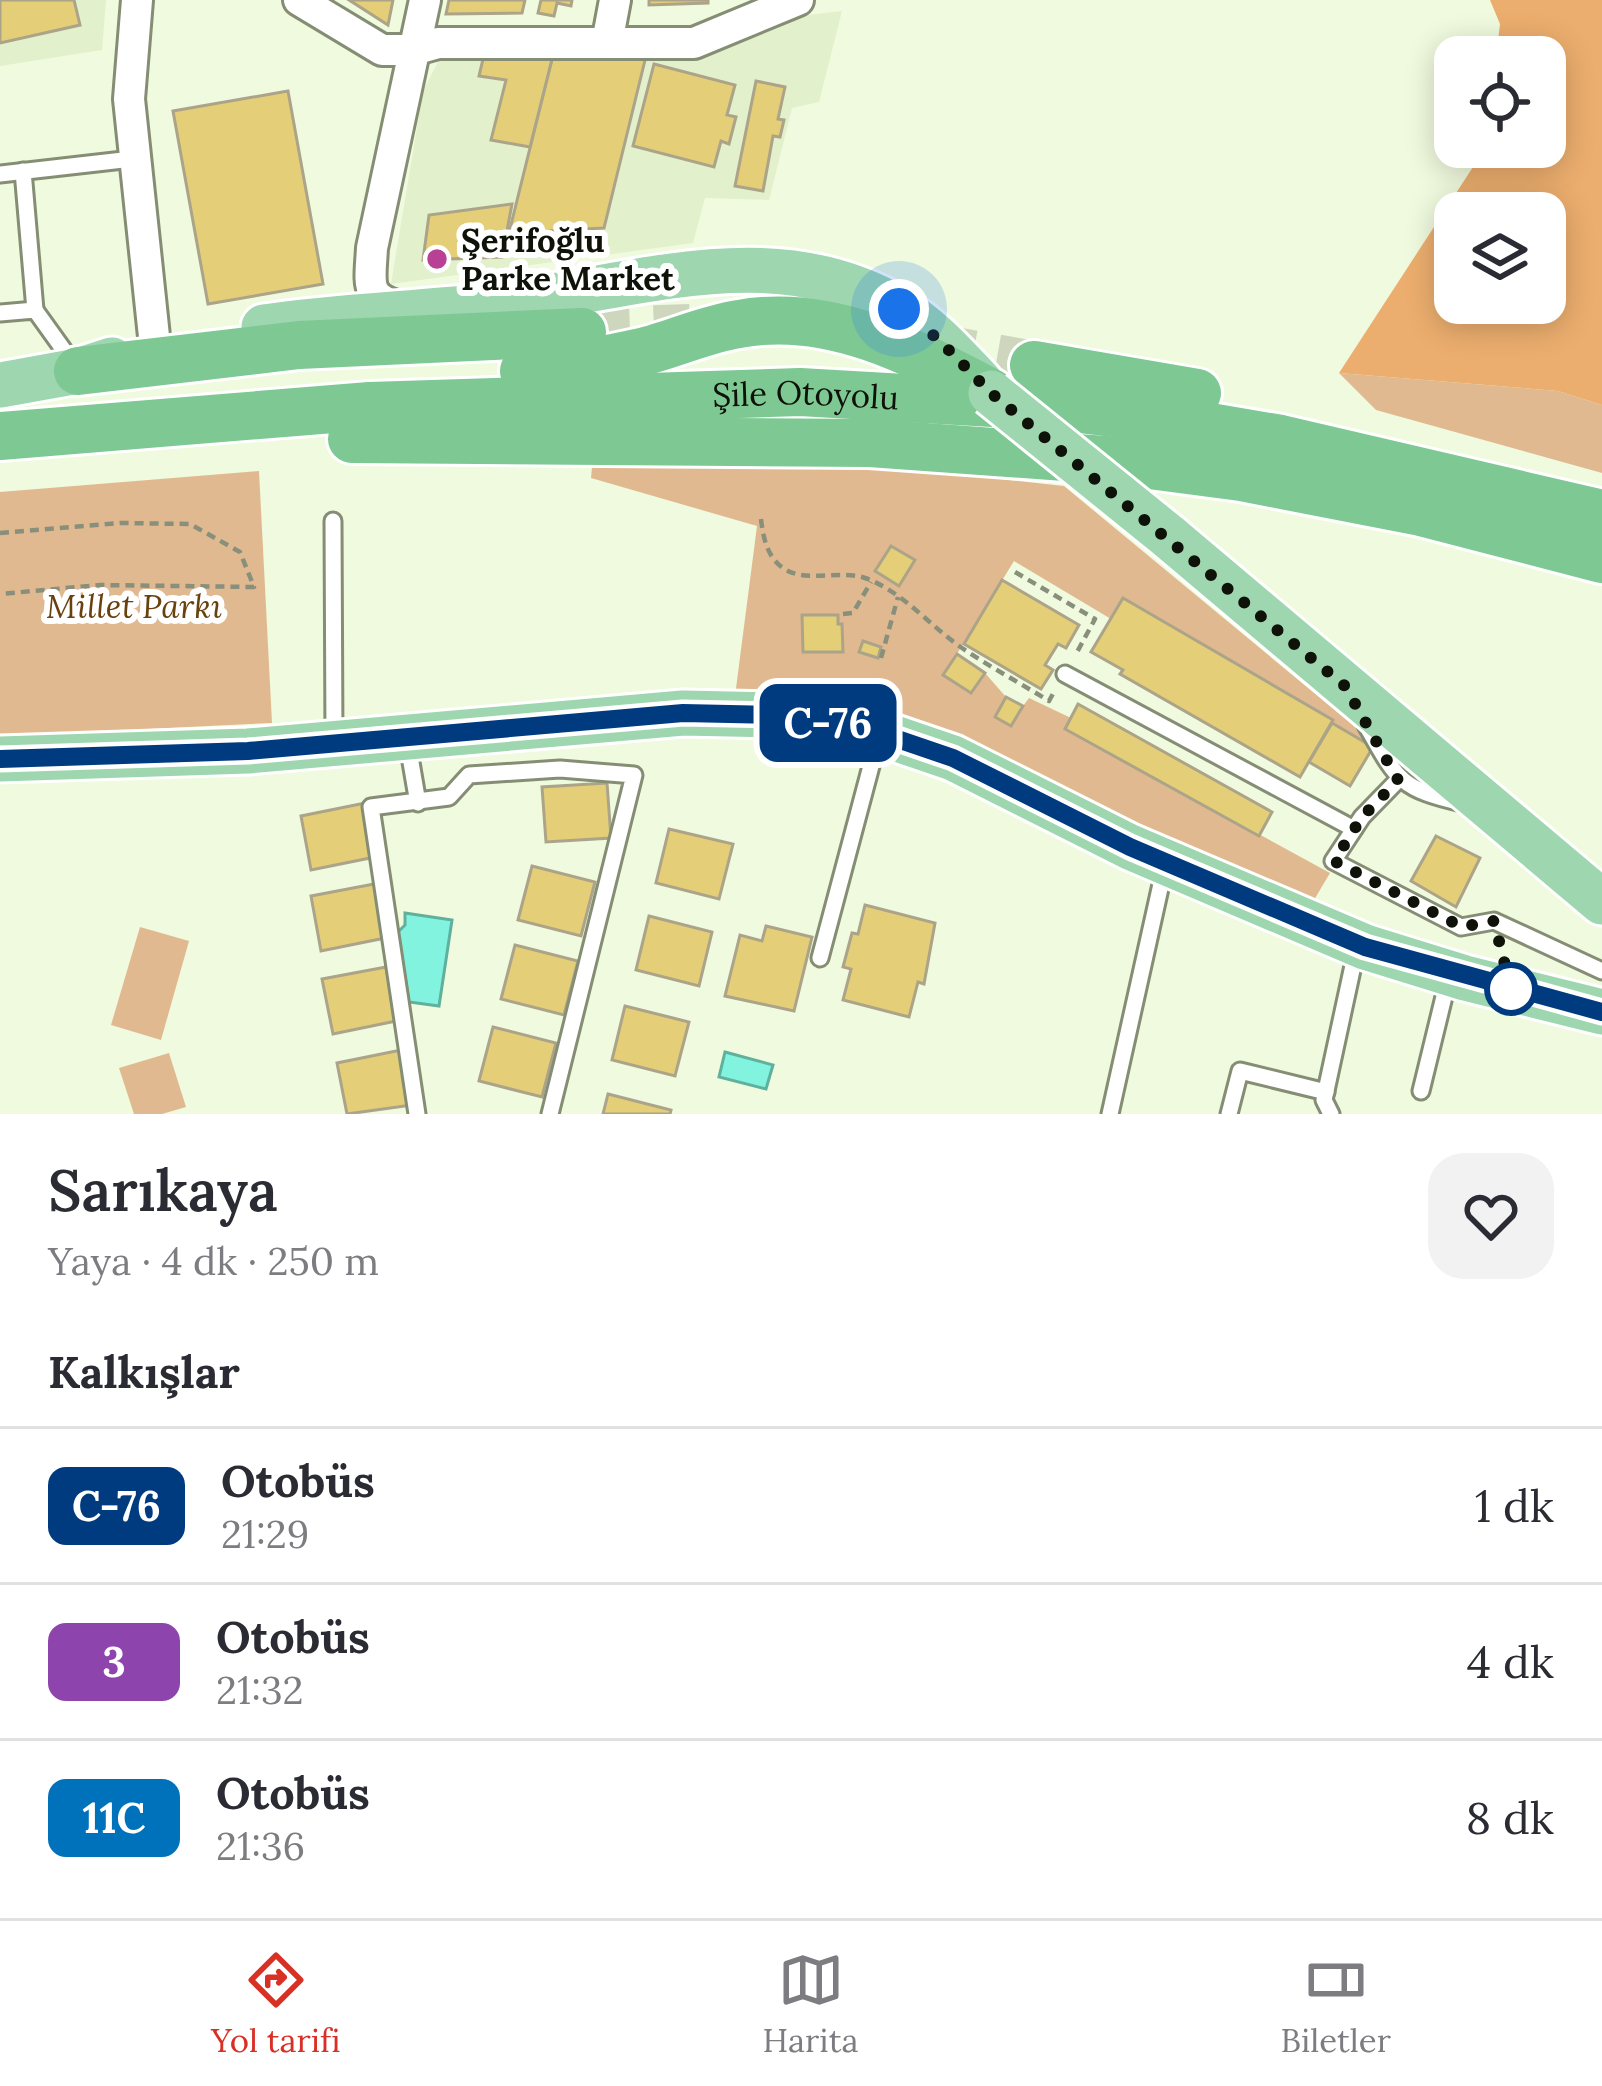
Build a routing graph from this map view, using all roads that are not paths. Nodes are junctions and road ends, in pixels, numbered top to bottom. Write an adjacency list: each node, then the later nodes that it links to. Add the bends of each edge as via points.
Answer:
1 (137, 0): 8 (street)
2 (299, 0): 7 (street, via 382,50)
3 (425, 0): 7 (street)
4 (615, 0): 6 (street)
5 (797, 0): 6 (street, via 694,43)
6 (607, 43): 7 (street)
7 (413, 50): 12 (street, via 370,285 382,303)
8 (132, 159): 9 (lane); 15 (street)
9 (23, 171): 10 (lane); 11 (lane)
10 (0, 174)
11 (35, 310): 13 (lane); 17 (lane)
12 (422, 312): 15 (main road); 19 (main road, via 721,269 806,273 899,309)
13 (0, 313)
14 (582, 332): 17 (highway, via 298,345)
15 (155, 346): 17 (main road)
16 (1034, 365): 22 (highway, via 1296,414)
17 (78, 370): 18 (main road)
18 (0, 385)
19 (991, 393): 20 (highway, via 854,330 770,320 588,364 245,388); 27 (main road, bridge)
20 (0, 432): 23 (highway, Şile Otoyolu, via 370,406 800,392 1162,419)
21 (0, 464): 25 (highway, Şile Otoyolu, via 382,438 870,443 1240,477)
22 (1602, 498)
23 (1602, 514)
24 (333, 521): 30 (lane)
25 (1602, 559)
26 (1065, 674): 35 (lane)
27 (1345, 686): 32 (lane); 34 (main road)
28 (879, 733): 29 (main road, via 772,715 683,713); 36 (main road, via 953,758); 39 (lane)
29 (407, 736): 30 (main road); 33 (lane)
30 (334, 743): 31 (main road)
31 (0, 759)
32 (1398, 780): 34 (lane); 35 (lane)
33 (418, 803): 45 (lane, via 371,807); 46 (lane, via 448,797 469,775 634,775)
34 (1489, 809): 37 (main road)
35 (1354, 829): 40 (lane, via 1334,861 1462,927 1494,921)
36 (1166, 863): 38 (main road); 47 (lane)
37 (1602, 902)
38 (1357, 944): 41 (main road); 44 (lane)
39 (820, 958)
40 (1602, 970)
41 (1450, 973): 42 (main road); 43 (lane)
42 (1602, 1012)
43 (1421, 1091)
44 (1326, 1092): 48 (lane, via 1240,1071); 49 (lane)
45 (417, 1114)
46 (550, 1114)
47 (1110, 1114)
48 (1229, 1114)
49 (1331, 1114)

